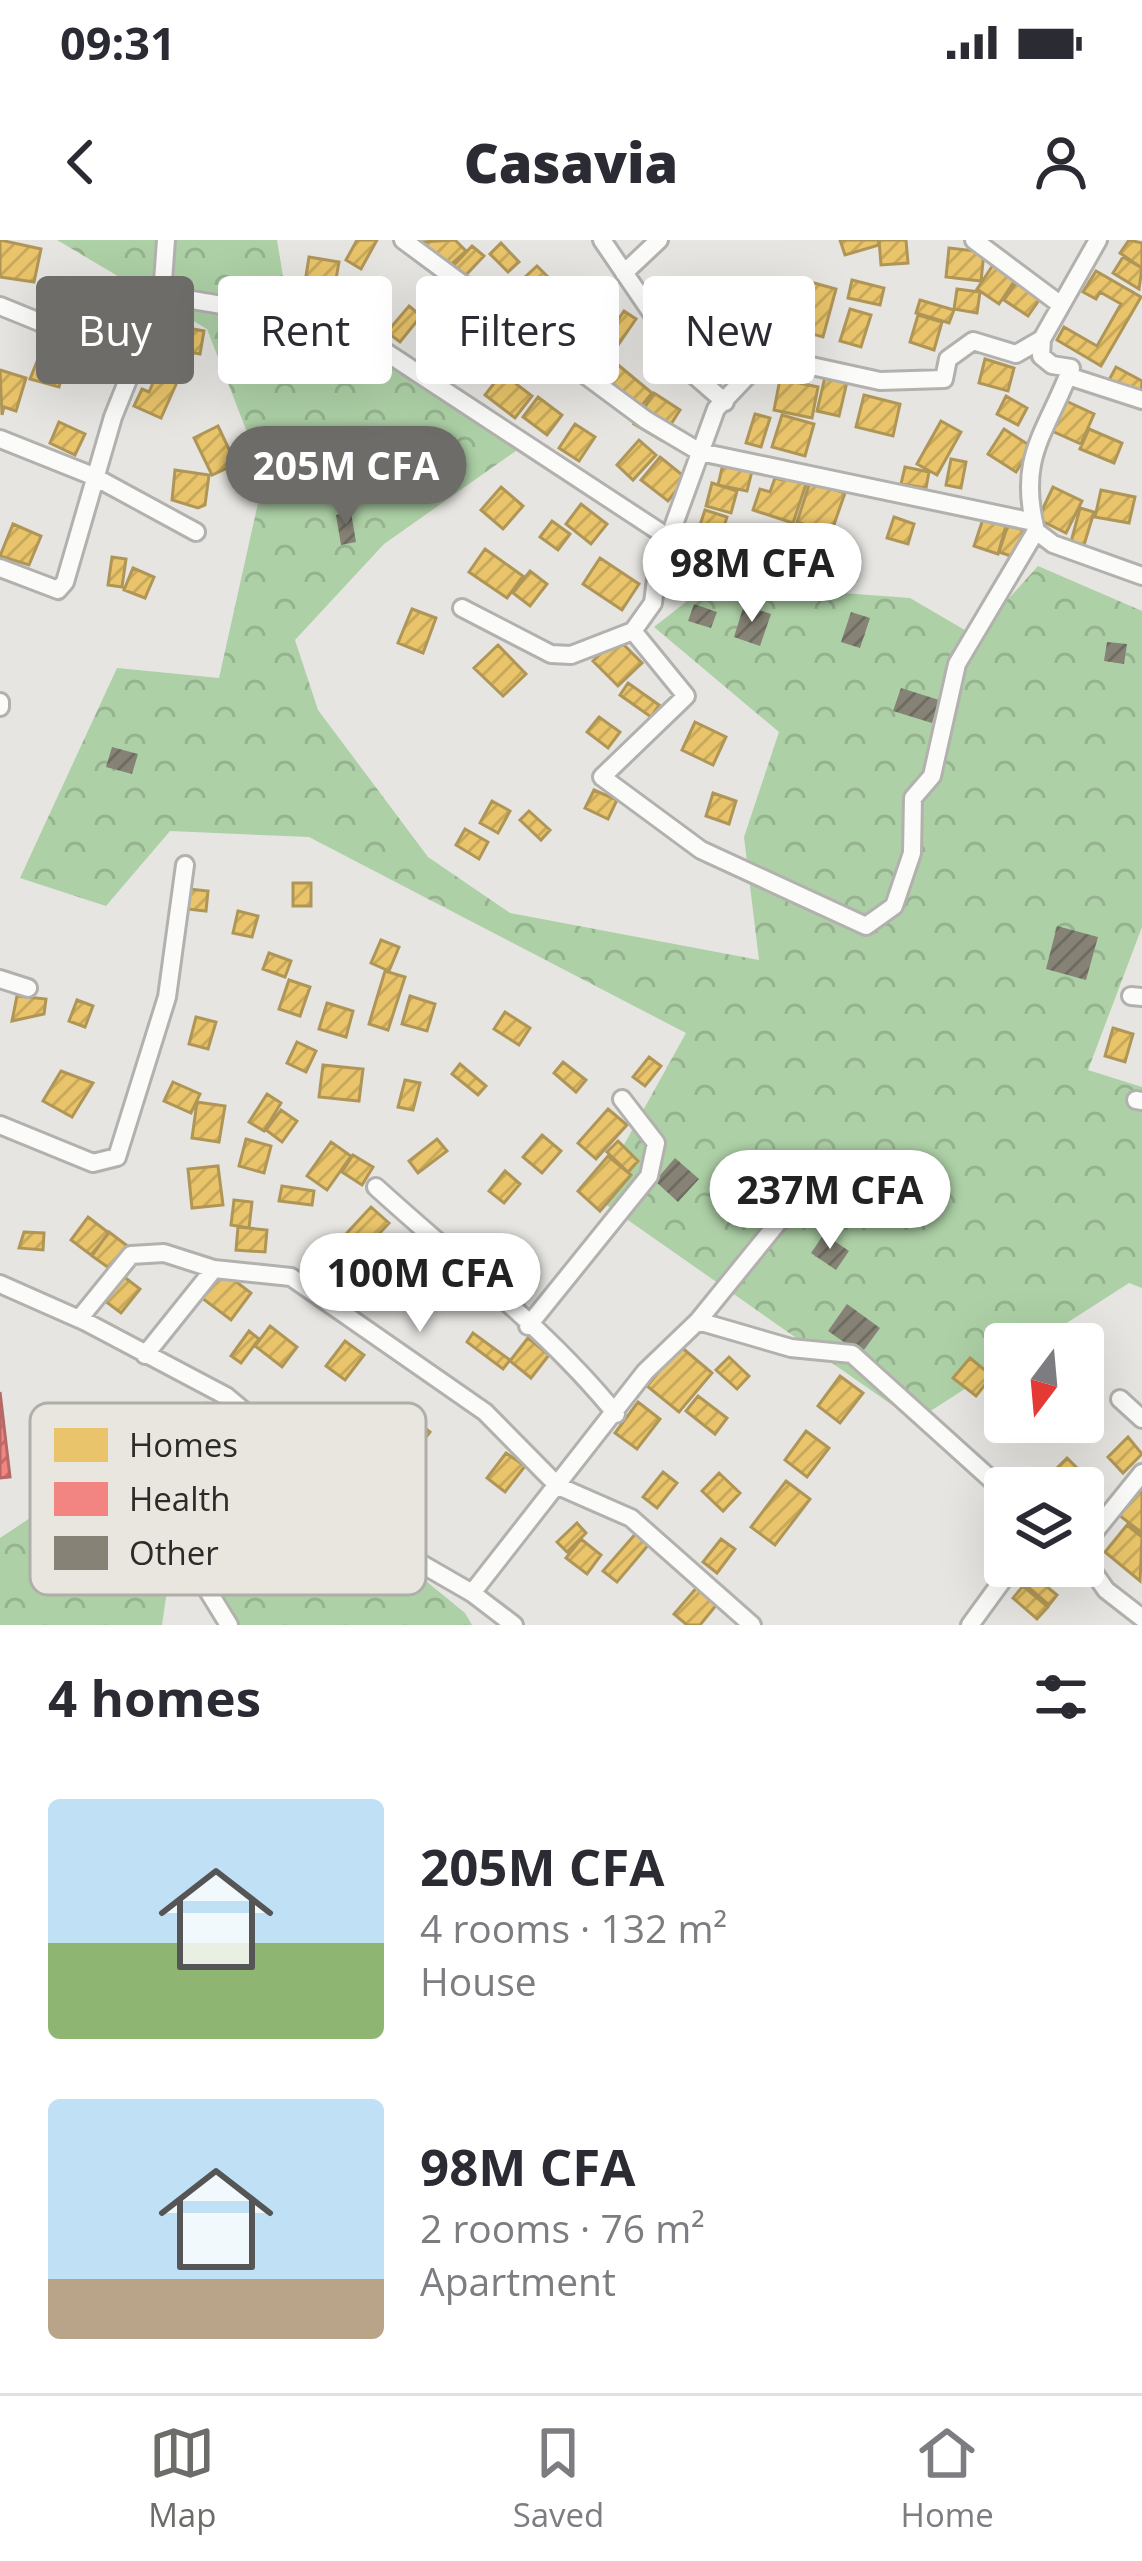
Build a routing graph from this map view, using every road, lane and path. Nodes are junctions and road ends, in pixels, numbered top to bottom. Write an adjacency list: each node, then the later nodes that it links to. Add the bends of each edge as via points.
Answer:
1 (166, 240): 8 (street)
2 (403, 240): 19 (street)
3 (602, 240): 7 (street)
4 (659, 240): 7 (street)
5 (974, 240): 10 (street)
6 (1098, 240): 10 (street)
7 (625, 273): 17 (street, via 694,375)
8 (163, 276)
9 (194, 301): 23 (street, via 372,343)
10 (1061, 305): 13 (street)
11 (0, 306): 12 (street)
12 (36, 321)
13 (1042, 338): 14 (street, via 1042,356 1071,368); 17 (street, via 1016,353 973,340 948,359 944,379 926,382 880,381 775,358)
14 (1068, 376): 16 (street); 21 (street, via 1030,454)
15 (125, 384): 20 (street)
16 (1142, 400)
17 (725, 402): 19 (street)
18 (0, 440): 20 (street)
19 (700, 452): 21 (street); 23 (street)
20 (93, 476): 22 (street); 24 (street, via 58,590)
21 (1035, 527): 25 (street, via 1054,544); 27 (street, via 957,664 932,776 913,798 912,853 894,906 866,926 701,850 602,777 686,696)
22 (196, 532)
23 (669, 538): 27 (street, via 653,602)
24 (0, 568)
25 (1142, 576)
26 (462, 608): 27 (street, via 551,654 571,655)
27 (633, 632)
28 (185, 865): 32 (street, via 167,997 117,1157 92,1163)
29 (0, 979): 30 (street)
30 (28, 988)
31 (622, 1099): 39 (street, via 656,1143 649,1176)
32 (0, 1125)
33 (376, 1187): 39 (street)
34 (780, 1220): 38 (street)
35 (214, 1269): 37 (street, via 164,1252 131,1255); 40 (street); 47 (street, via 291,1277 485,1412)
36 (0, 1284): 37 (street)
37 (80, 1319): 40 (street)
38 (698, 1321): 43 (street, via 645,1372); 45 (street, via 791,1348 852,1354)
39 (528, 1326): 43 (street, via 567,1353)
40 (145, 1355): 42 (street)
41 (1120, 1399): 44 (street)
42 (234, 1403)
43 (616, 1414): 47 (street)
44 (1142, 1419)
45 (984, 1473)
46 (1142, 1473): 48 (street)
47 (558, 1486): 52 (street); 57 (street, via 631,1518)
48 (1104, 1520)
49 (426, 1567): 52 (street)
50 (998, 1587): 58 (street)
51 (1104, 1587): 54 (street)
52 (472, 1593): 56 (street)
53 (211, 1595): 55 (street)
54 (1136, 1619)
55 (229, 1625)
56 (514, 1625)
57 (752, 1625)
58 (970, 1625)

